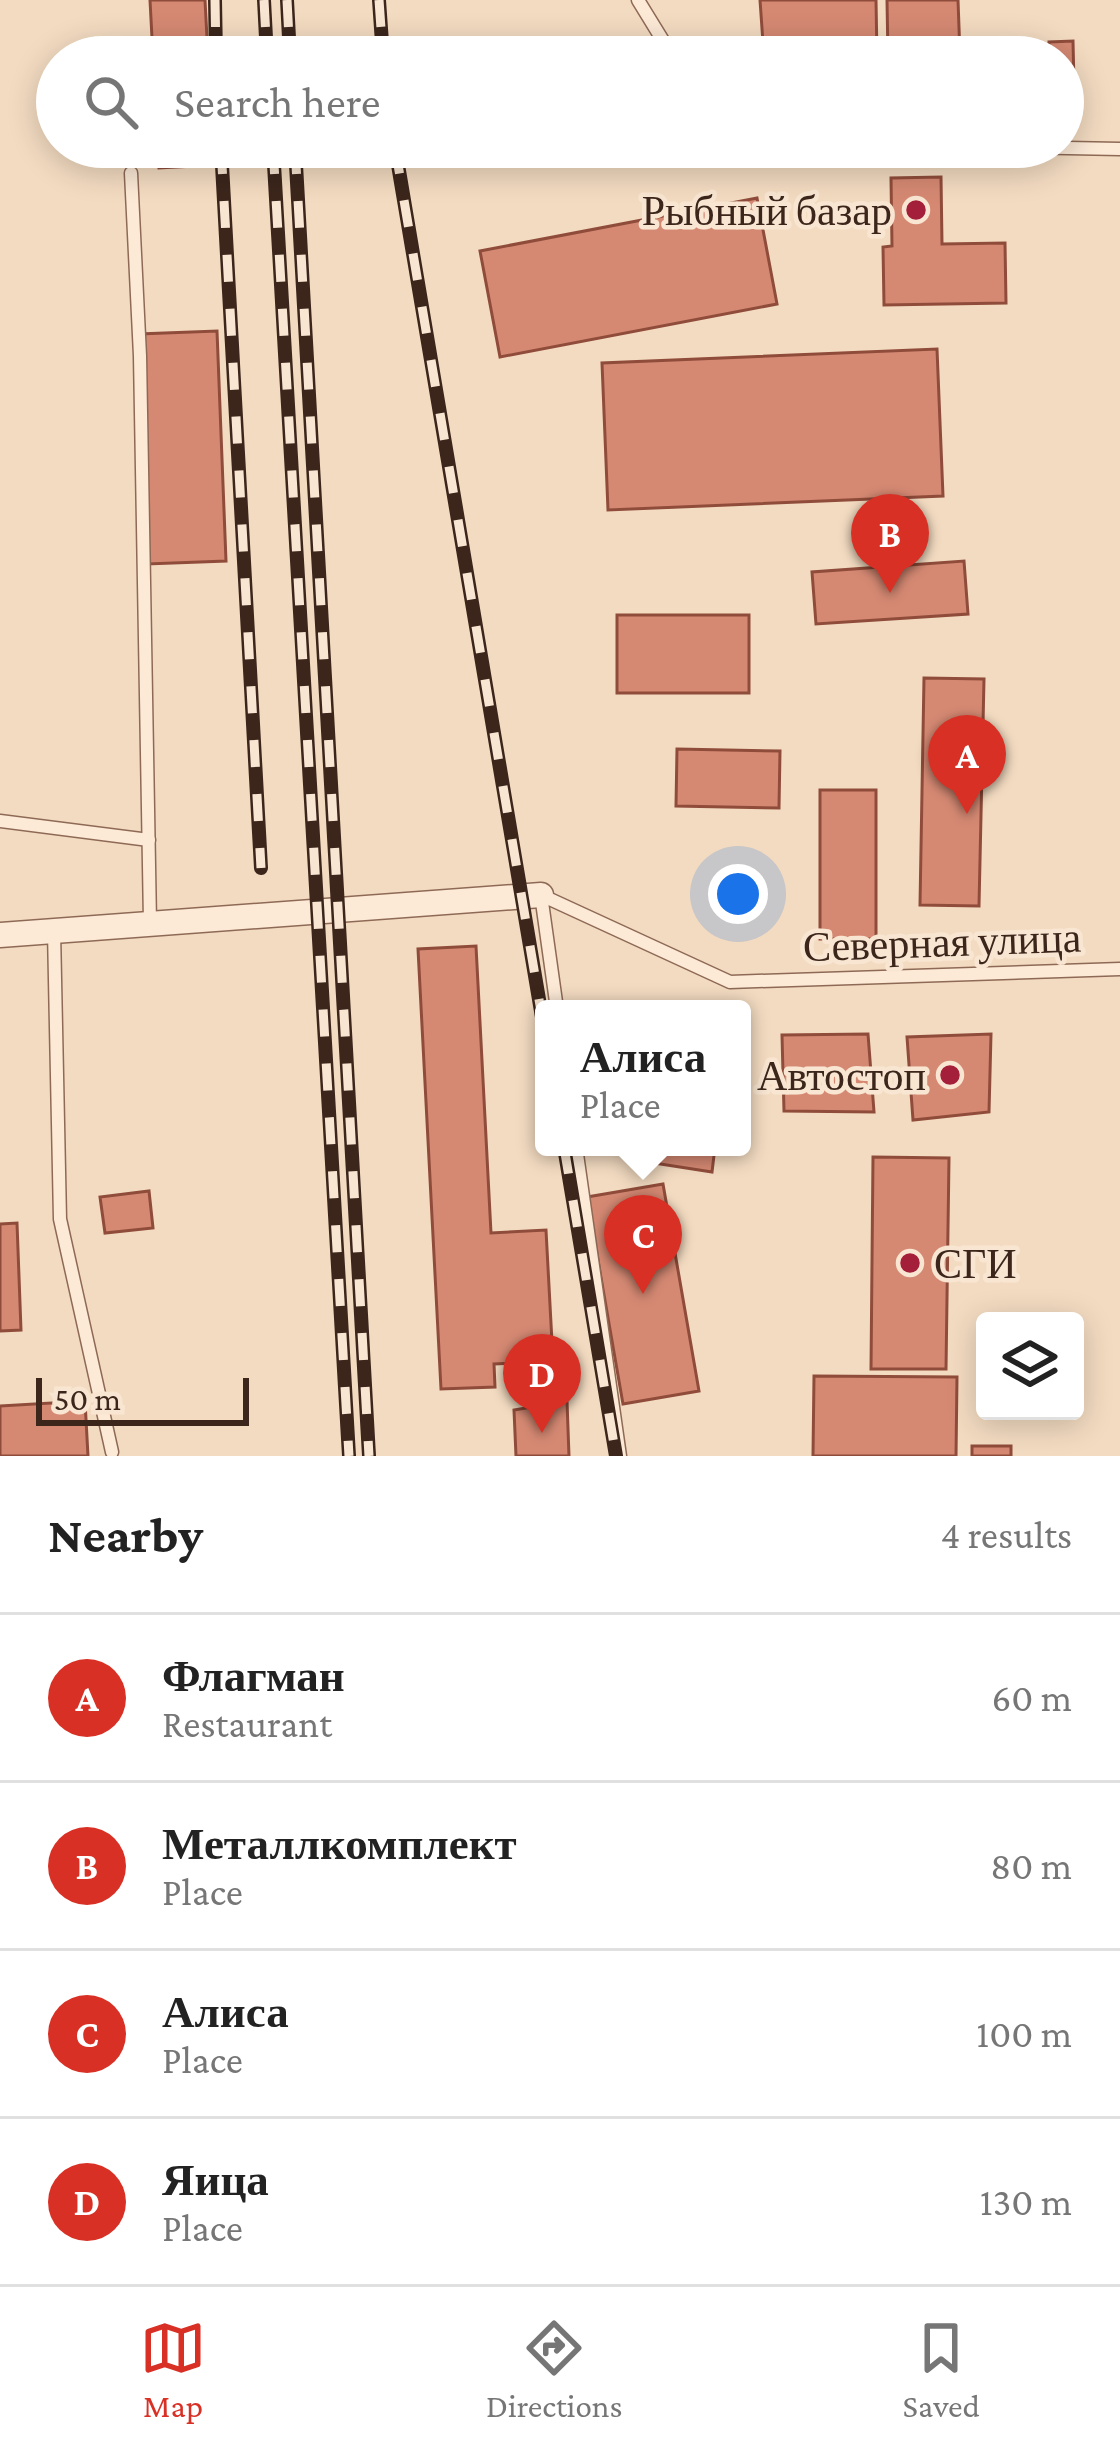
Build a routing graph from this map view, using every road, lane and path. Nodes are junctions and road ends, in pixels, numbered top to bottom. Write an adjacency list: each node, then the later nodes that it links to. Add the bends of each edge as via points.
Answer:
1 (638, 0): 2 (lane)
2 (660, 36)
3 (1084, 148): 4 (lane)
4 (1120, 149)
5 (131, 173): 7 (lane)
6 (0, 821): 7 (lane)
7 (148, 840): 9 (lane)
8 (541, 896): 9 (street); 12 (lane, Северная улица, via 730,982); 13 (lane)
9 (150, 922): 10 (street)
10 (54, 930): 11 (street); 15 (lane, via 60,1219)
11 (0, 935)
12 (1120, 969)
13 (555, 1000)
14 (577, 1156): 16 (lane)
15 (112, 1452)
16 (620, 1456)

